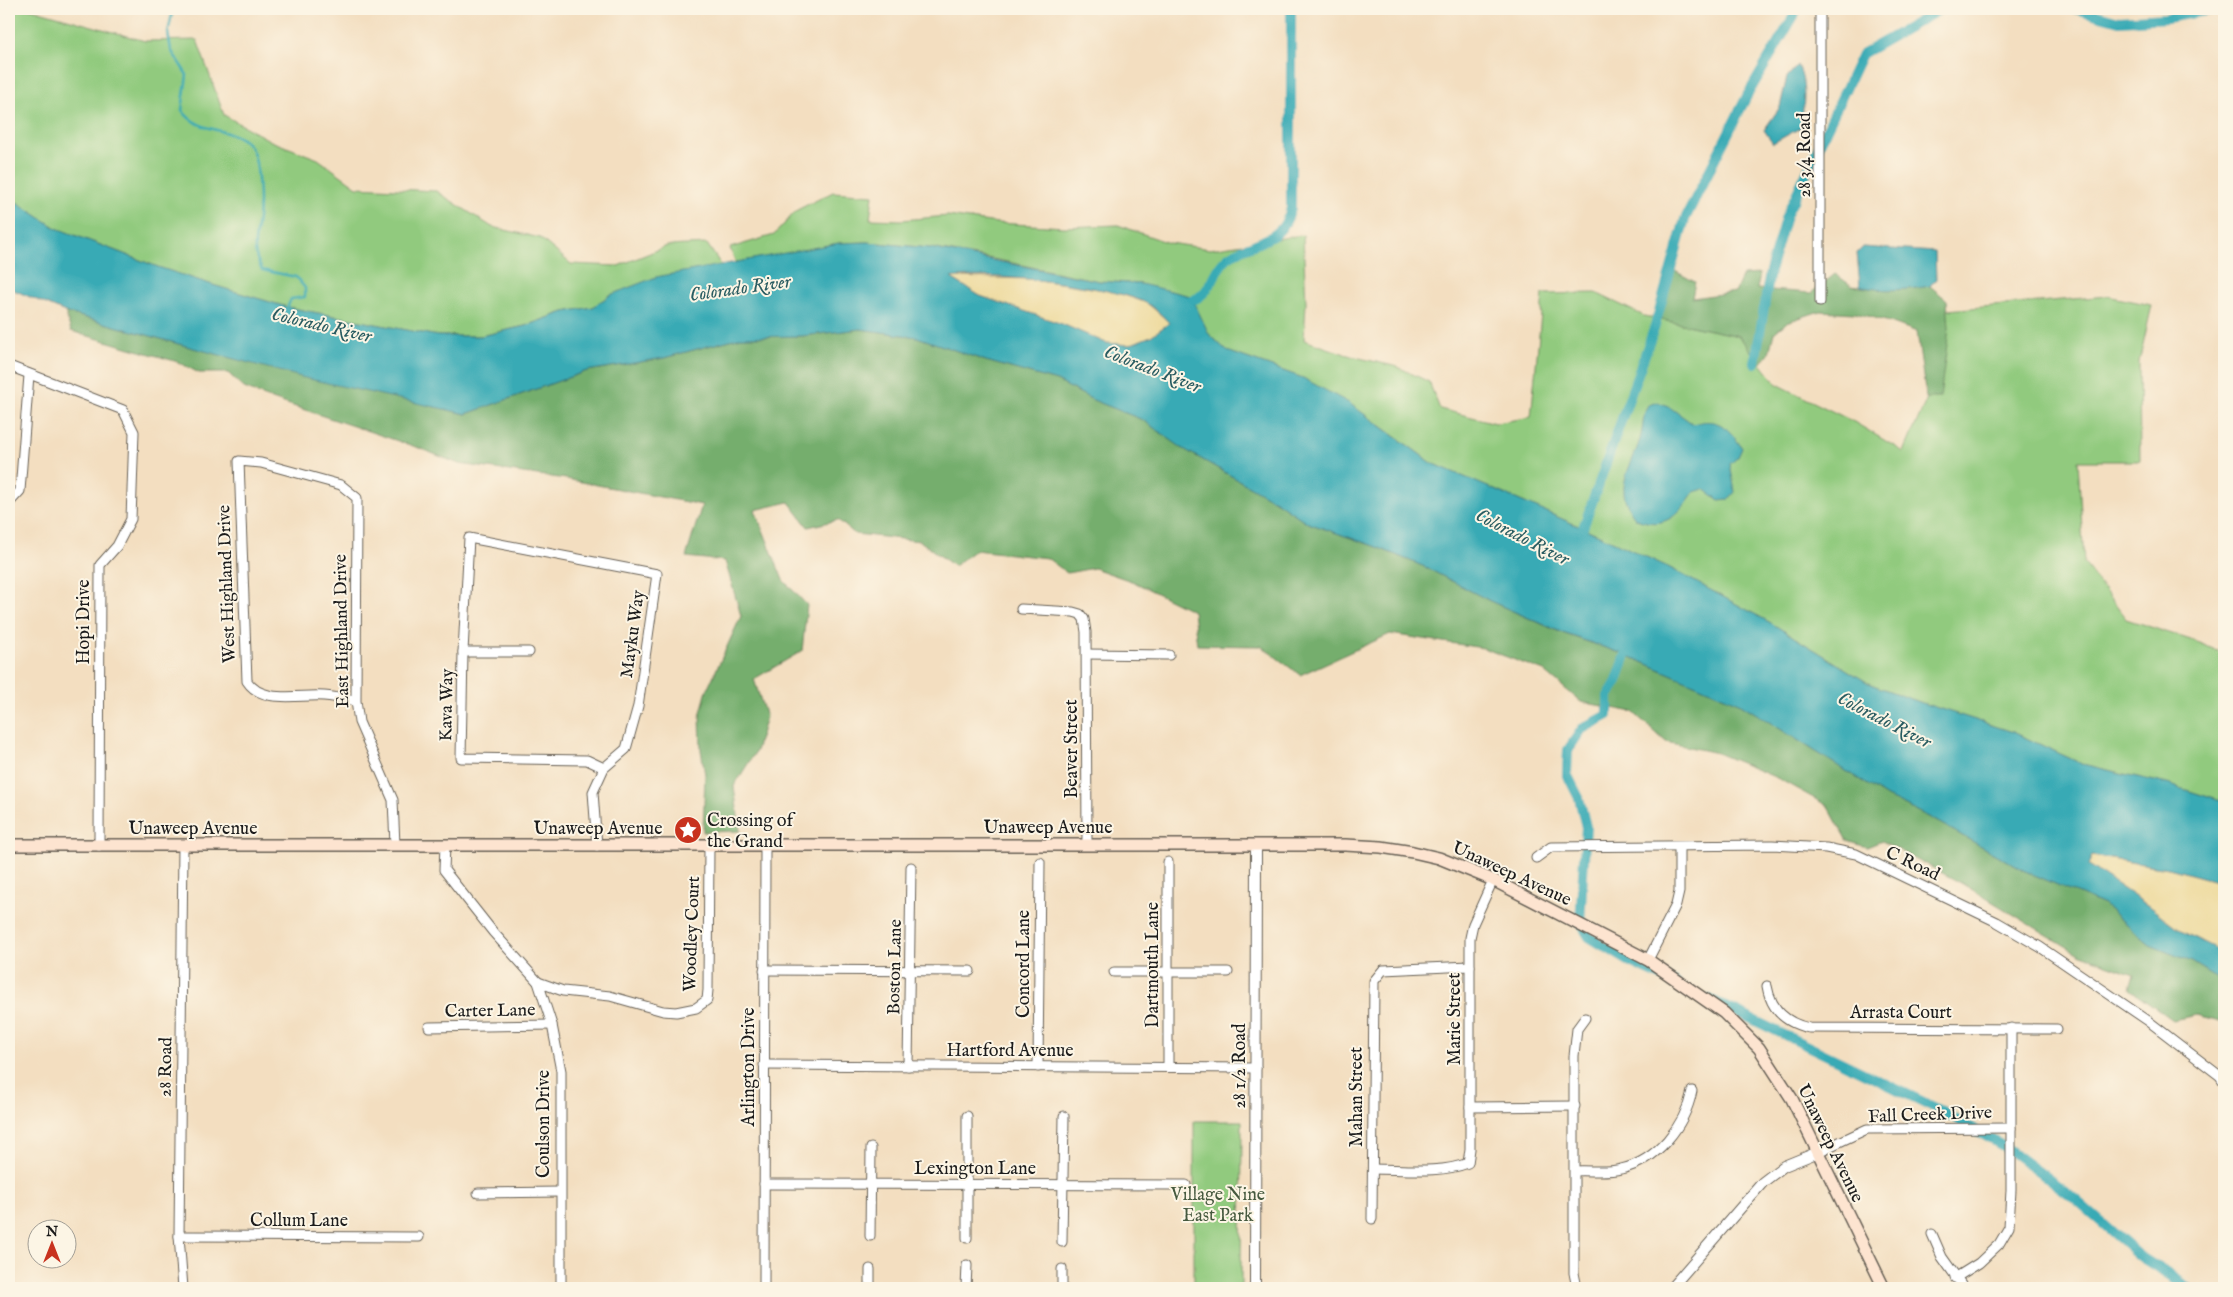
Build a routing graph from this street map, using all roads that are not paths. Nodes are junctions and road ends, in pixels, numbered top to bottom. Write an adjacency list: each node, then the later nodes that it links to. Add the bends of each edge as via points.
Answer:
1 (1820, 9): 2 (street, 28 3/4 Road)
2 (1820, 302)
3 (9, 366): 4 (street)
4 (29, 375): 6 (street, via 20,491); 21 (street, Hopi Drive, via 124,410 134,432 131,519 117,546 100,565)
5 (239, 461): 13 (street, East Highland Drive, via 261,463 341,485 357,498); 13 (street, West Highland Drive, via 247,682 259,693 275,696 325,696)
6 (9, 503)
7 (469, 538): 9 (street, Kava Way); 14 (street, Mayku Way, via 657,574 638,706 631,732 626,749)
8 (1021, 609): 11 (street, Beaver Street, via 1080,614 1085,624)
9 (463, 652): 10 (street); 14 (street, Kava Way, via 461,758 587,760)
10 (529, 652)
11 (1087, 654): 12 (street); 15 (street, Beaver Street)
12 (1170, 655)
13 (356, 701): 18 (street, East Highland Drive, via 359,722 393,800)
14 (604, 768): 23 (street, Mayku Way, via 593,792)
15 (1087, 844): 19 (main road, Unaweep Avenue); 20 (main road, Unaweep Avenue)
16 (9, 845): 21 (main road, Unaweep Avenue)
17 (184, 845): 18 (main road, Unaweep Avenue); 21 (main road, Unaweep Avenue); 71 (street, 28 Road)
18 (395, 845): 22 (main road, Unaweep Avenue)
19 (765, 845): 24 (main road, Unaweep Avenue); 33 (street, Arlington Drive)
20 (1256, 845): 30 (main road, Unaweep Avenue, via 1381,847 1439,858); 50 (street, 28 1/2 Road)
21 (98, 846)
22 (444, 846): 23 (main road, Unaweep Avenue); 39 (street, Coulson Drive, via 444,870)
23 (596, 846): 24 (main road, Unaweep Avenue)
24 (709, 846): 39 (street, Woodley Court, via 708,990 706,1000 696,1008 663,1011 610,996 563,991)
25 (1679, 847): 26 (street, C Road, via 1551,847); 31 (street, via 1676,905); 51 (street, C Road, via 1772,845 1826,848 1856,854 1989,918 2040,947 2147,1020)
26 (1536, 858)
27 (1040, 862): 48 (street, Concord Lane)
28 (1168, 862): 37 (street, Dartmouth Lane)
29 (911, 868): 34 (street, Boston Lane)
30 (1493, 880): 31 (main road, Unaweep Avenue); 32 (street, Marie Street, via 1473,924)
31 (1648, 960): 59 (main road, Unaweep Avenue, via 1724,1012 1759,1048 1792,1099)
32 (1470, 966): 54 (street, Marie Street); 60 (street, Mahan Street, via 1383,970 1374,981)
33 (764, 970): 34 (street); 46 (street, Arlington Drive)
34 (910, 971): 35 (street); 47 (street, Boston Lane)
35 (970, 971)
36 (1114, 972): 37 (street)
37 (1168, 972): 38 (street); 49 (street, Dartmouth Lane)
38 (1228, 972)
39 (538, 982): 42 (street, Coulson Drive)
40 (1767, 986): 44 (street, Arrasta Court, via 1774,1008 1785,1019 1809,1028)
41 (1586, 1018): 53 (street, via 1577,1029)
42 (552, 1025): 43 (street, Carter Lane); 67 (street, Coulson Drive, via 561,1071)
43 (430, 1027)
44 (2011, 1028): 45 (street, Arrasta Court); 57 (street)
45 (2057, 1029)
46 (764, 1065): 47 (street, Hartford Avenue); 62 (street, Arlington Drive)
47 (908, 1066): 48 (street, Hartford Avenue)
48 (1038, 1067): 49 (street, Hartford Avenue)
49 (1168, 1067): 50 (street, Hartford Avenue)
50 (1256, 1068): 86 (street, 28 1/2 Road)
51 (2224, 1082)
52 (1692, 1091): 61 (street, via 1687,1112 1663,1145 1648,1159 1619,1170)
53 (1575, 1106): 54 (street); 61 (street)
54 (1470, 1107): 60 (street, Marie Street, via 1468,1162 1457,1167)
55 (967, 1116): 64 (street)
56 (1064, 1116): 65 (street)
57 (2012, 1128): 59 (street, Fall Creek Drive, via 1866,1129); 79 (street, via 2009,1227 1979,1263)
58 (871, 1148): 63 (street)
59 (1816, 1153): 88 (street, Fall Creek Drive, via 1784,1166 1763,1182); 89 (main road, Unaweep Avenue)
60 (1372, 1169): 69 (street, Mahan Street)
61 (1575, 1171): 87 (street)
62 (764, 1184): 63 (street, Lexington Lane); 82 (street, Arlington Drive)
63 (871, 1184): 64 (street, Lexington Lane); 72 (street)
64 (967, 1185): 65 (street, Lexington Lane); 74 (street)
65 (1063, 1185): 66 (street, Lexington Lane); 75 (street)
66 (1186, 1185)
67 (560, 1192): 68 (street); 81 (street, Coulson Drive)
68 (478, 1193)
69 (1372, 1219)
70 (1932, 1234): 79 (street)
71 (179, 1236): 73 (street, Collum Lane); 80 (street, 28 Road)
72 (870, 1236)
73 (419, 1237)
74 (967, 1238)
75 (1062, 1242)
76 (967, 1265): 84 (street)
77 (870, 1269): 83 (street)
78 (1062, 1269): 85 (street)
79 (1955, 1278): 90 (street)
80 (184, 1288)
81 (562, 1288)
82 (764, 1288)
83 (870, 1288)
84 (966, 1288)
85 (1062, 1288)
86 (1255, 1288)
87 (1576, 1288)
88 (1671, 1288)
89 (1884, 1288)
90 (1964, 1288)

